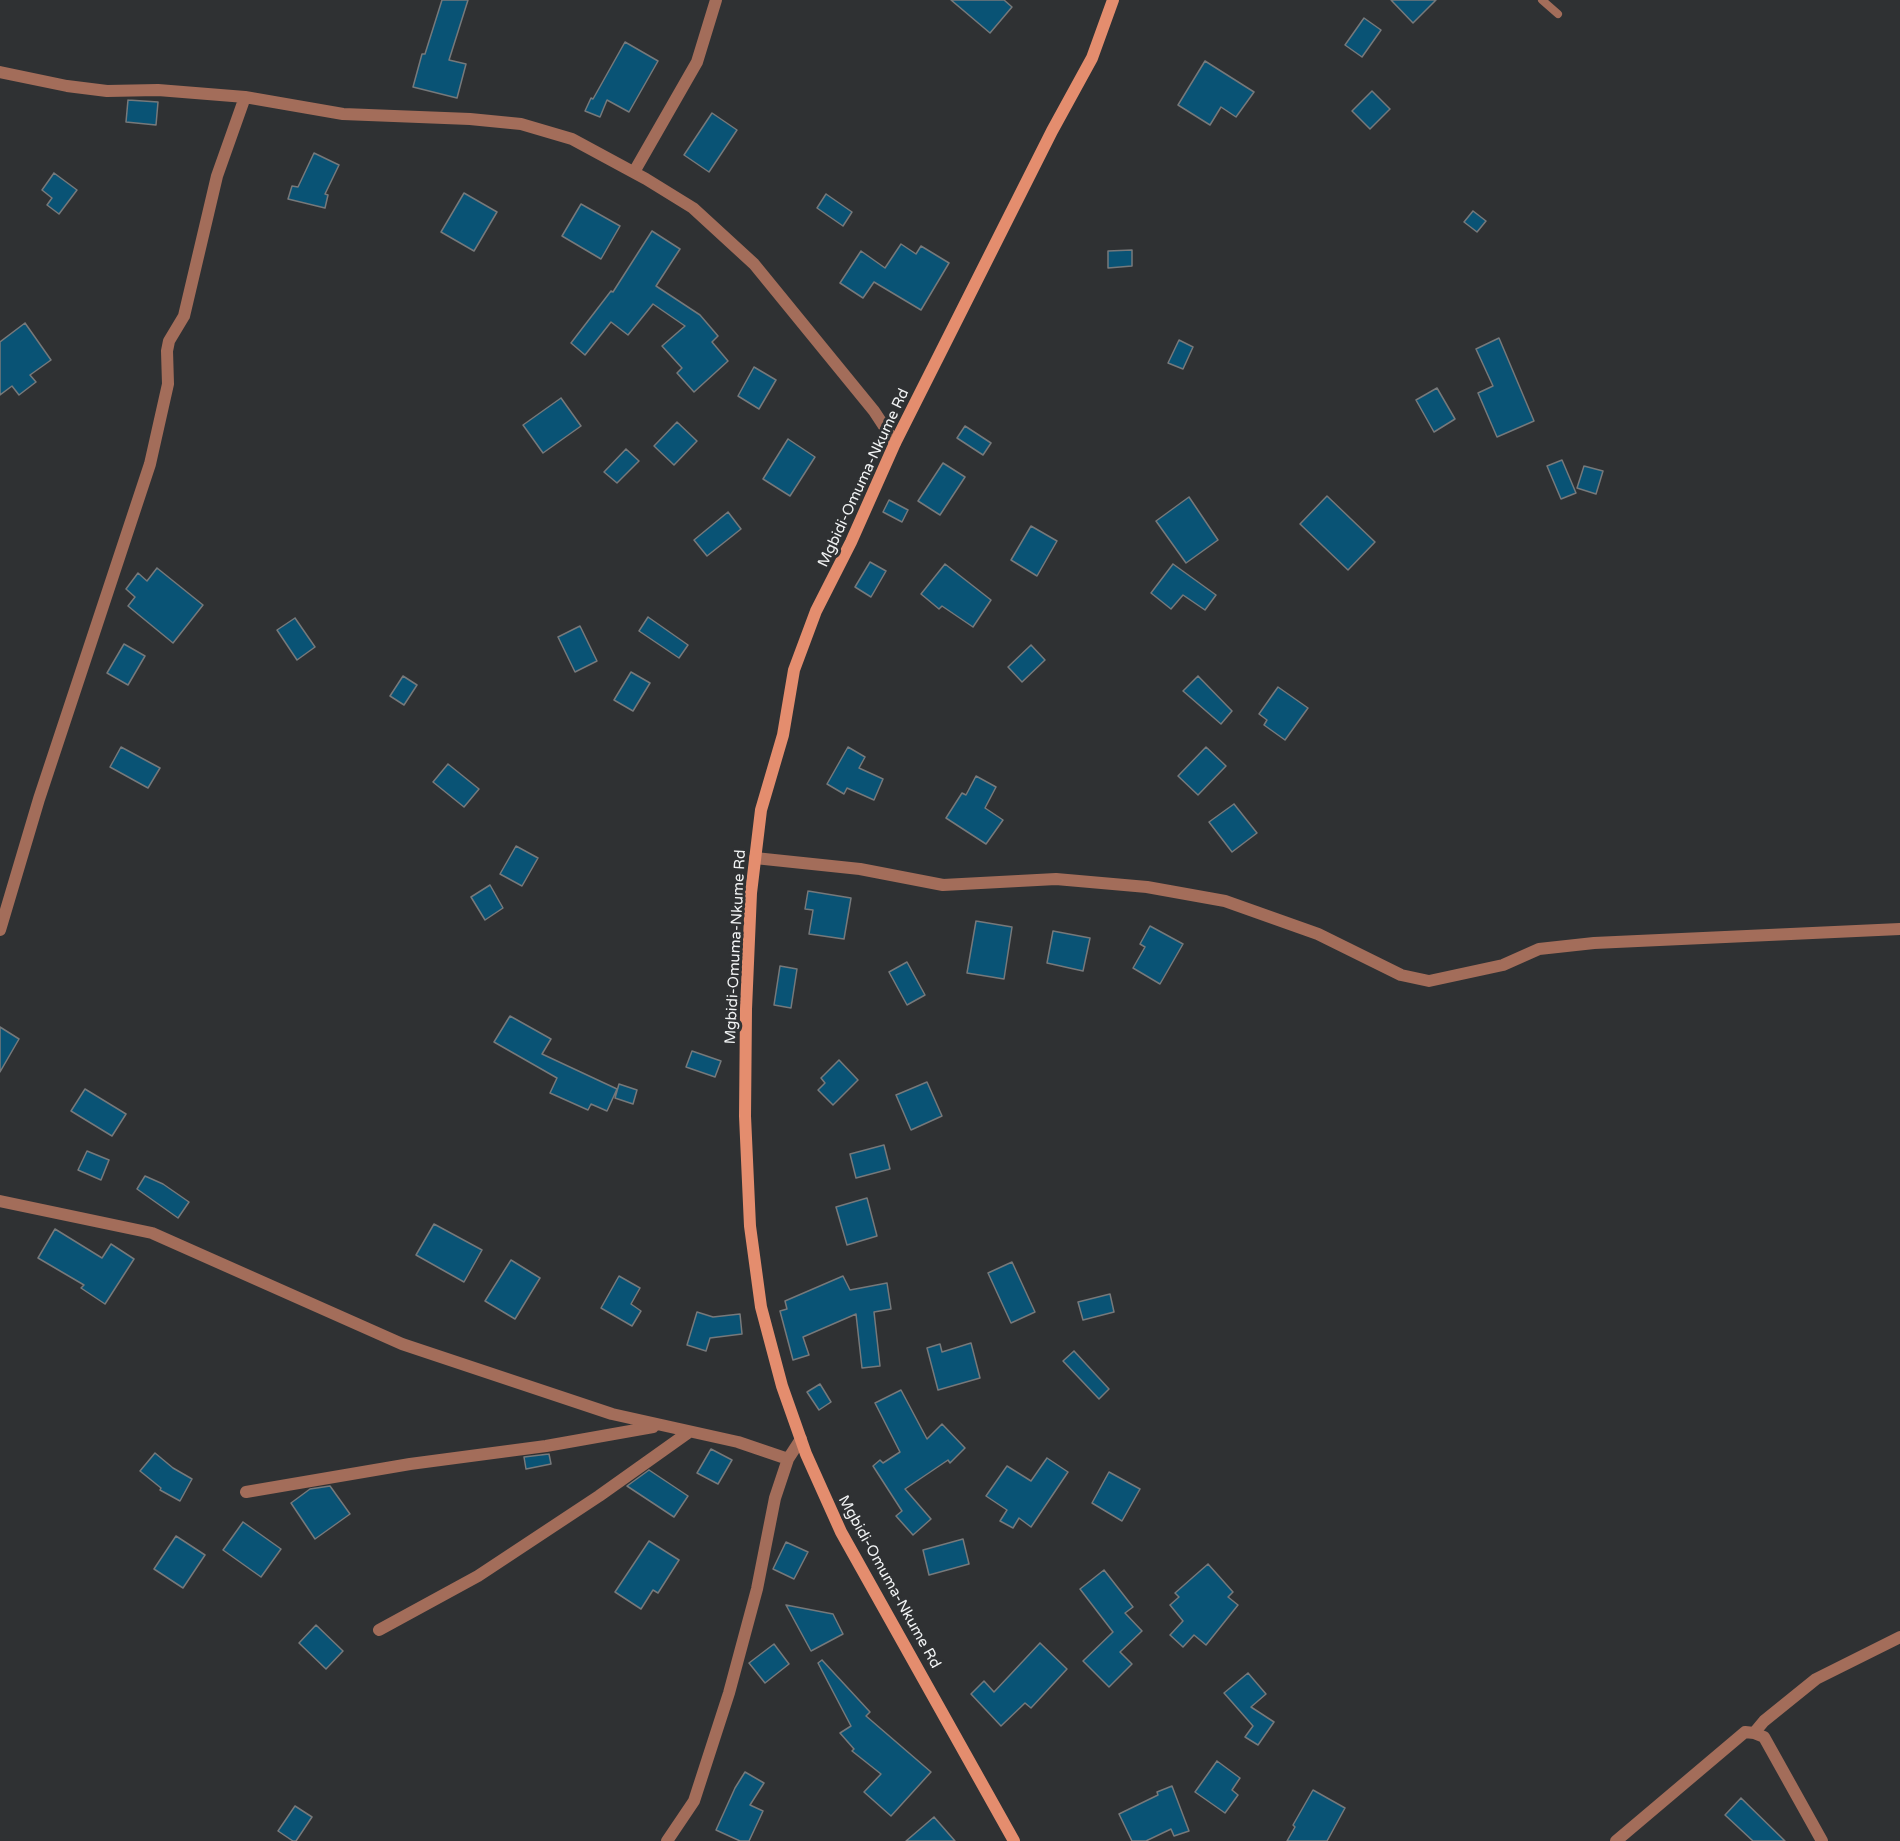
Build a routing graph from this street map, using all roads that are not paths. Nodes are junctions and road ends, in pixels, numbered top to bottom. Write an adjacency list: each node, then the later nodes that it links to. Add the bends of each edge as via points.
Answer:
1 (716, 0): 7 (street, via 697,62)
2 (1113, 0): 8 (street, Mgbidi-Omuma-Nkume Rd, via 1092,58)
3 (1542, 0): 4 (lane)
4 (1558, 14)
5 (0, 72): 6 (street, via 108,91 158,90)
6 (245, 97): 7 (street, via 343,114 470,118 521,124 572,139); 11 (street, via 217,176 184,316 169,341 168,384 150,464 39,799)
7 (634, 172): 8 (street, via 693,208 754,264 874,411)
8 (895, 443): 9 (street, Mgbidi-Omuma-Nkume Rd, via 816,611 794,670 783,735 761,810)
9 (755, 858): 10 (street, via 860,869 944,885 1056,879 1147,887 1225,901 1318,934 1401,975 1429,981 1503,965 1539,949); 15 (street, Mgbidi-Omuma-Nkume Rd, via 746,1009 750,1226 761,1307)
10 (1900, 929)
11 (0, 930)
12 (0, 1201): 13 (street, via 152,1233 402,1344 612,1414)
13 (660, 1425): 14 (street); 17 (street)
14 (689, 1432): 16 (street, via 738,1442); 18 (street, via 477,1576)
15 (801, 1439): 16 (street); 22 (street, Mgbidi-Omuma-Nkume Rd, via 841,1532)
16 (788, 1459): 21 (street, via 729,1693 694,1801)
17 (246, 1492)
18 (379, 1630)
19 (1900, 1637): 20 (street, via 1816,1679)
20 (1754, 1733): 23 (street, via 1745,1732 1737,1737); 24 (street, via 1764,1737)
21 (667, 1841)
22 (1014, 1841)
23 (1616, 1841)
24 (1821, 1841)

